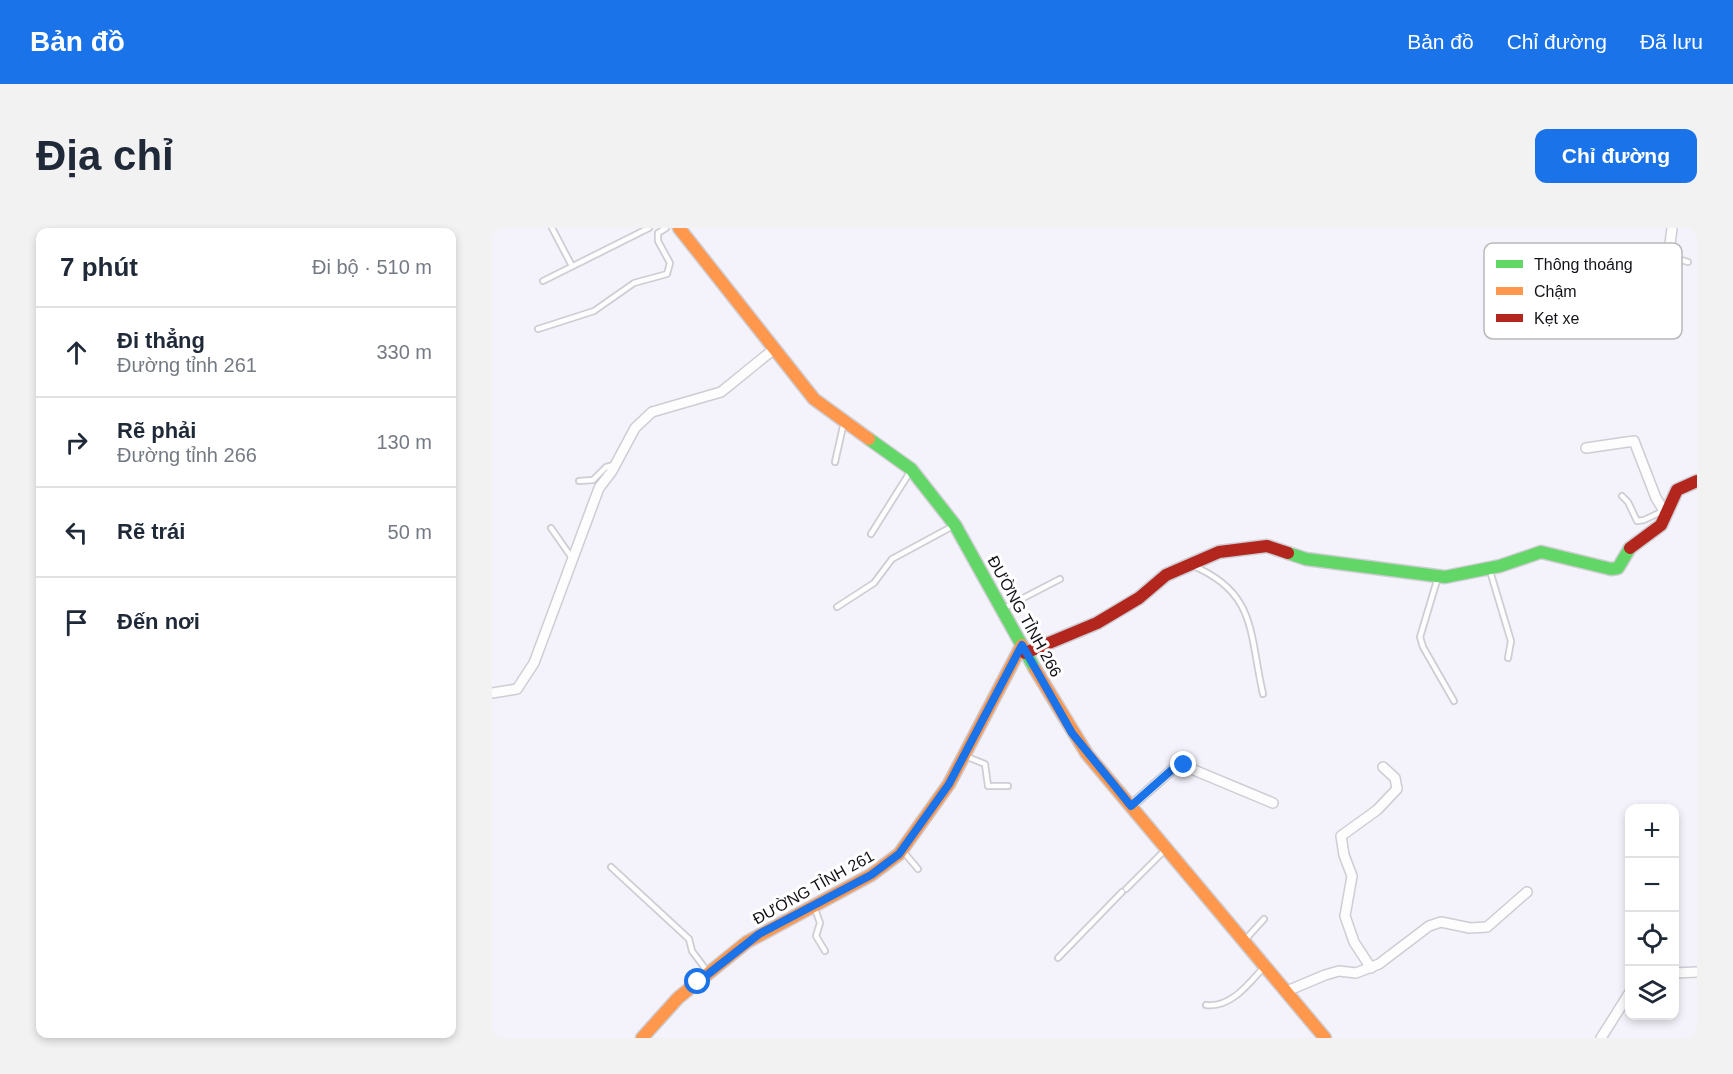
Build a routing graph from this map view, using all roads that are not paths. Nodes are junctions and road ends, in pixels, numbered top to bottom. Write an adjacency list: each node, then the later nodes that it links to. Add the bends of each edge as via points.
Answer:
1 (552, 228): 9 (lane)
2 (649, 228): 9 (lane)
3 (666, 228): 11 (lane, via 658,233 658,241 670,263 667,274 634,283 594,311)
4 (679, 228): 12 (main road, ĐƯỜNG TỈNH 266)
5 (1672, 228): 6 (street)
6 (1670, 243)
7 (1682, 260): 8 (lane)
8 (1688, 262)
9 (572, 266): 10 (lane)
10 (543, 282)
11 (538, 329)
12 (774, 349): 13 (main road, ĐƯỜNG TỈNH 266, via 814,399); 16 (street, via 720,392 652,412 635,428)
13 (844, 422): 15 (lane); 17 (main road, ĐƯỜNG TỈNH 266)
14 (1586, 448): 21 (street, via 1634,441)
15 (835, 462)
16 (617, 464): 18 (lane, via 606,467 593,480); 25 (street, via 599,488)
17 (911, 469): 22 (main road, ĐƯỜNG TỈNH 266); 24 (lane)
18 (579, 481)
19 (1697, 481): 21 (main road, via 1677,490)
20 (1622, 496): 21 (lane, via 1637,520)
21 (1665, 512): 27 (main road, via 1656,531 1627,551 1618,568 1541,552)
22 (956, 525): 30 (lane, via 892,559 874,584); 31 (main road, ĐƯỜNG TỈNH 266)
23 (551, 528): 25 (lane)
24 (871, 534)
25 (572, 558): 34 (street, via 538,655 524,683 517,689)
26 (1188, 564): 28 (main road, via 1219,552 1262,545 1306,559); 32 (main road, via 1097,623); 35 (lane, via 1215,575 1240,600 1250,626)
27 (1489, 568): 28 (main road); 33 (lane, via 1511,641)
28 (1438, 576): 36 (lane, via 1420,637)
29 (1060, 579): 31 (lane)
30 (837, 607)
31 (1002, 609): 32 (main road, ĐƯỜNG TỈNH 266)
32 (1024, 649): 37 (main road, ĐƯỜNG TỈNH 261); 41 (main road, ĐƯỜNG TỈNH 266, via 1072,733)
33 (1509, 658)
34 (492, 693)
35 (1263, 694)
36 (1454, 701)
37 (964, 756): 39 (lane, via 985,764 988,786); 43 (main road, ĐƯỜNG TỈNH 261)
38 (1383, 767): 53 (street, via 1395,778 1397,789 1377,810 1341,836 1352,876 1346,916 1354,942)
39 (1008, 786)
40 (1273, 802): 41 (street, via 1182,765)
41 (1131, 806): 42 (main road, ĐƯỜNG TỈNH 266)
42 (1167, 848): 49 (main road, ĐƯỜNG TỈNH 266); 51 (lane)
43 (902, 850): 45 (lane); 47 (main road, ĐƯỜNG TỈNH 261, via 881,869)
44 (611, 867): 55 (lane, via 689,939 692,951)
45 (918, 869)
46 (1527, 892): 53 (street, via 1487,927 1441,922 1429,926 1404,948)
47 (814, 906): 50 (lane, via 820,923 816,936); 55 (main road, ĐƯỜNG TỈNH 261, via 759,934)
48 (1264, 919): 49 (lane)
49 (1245, 941): 52 (main road, ĐƯỜNG TỈNH 266)
50 (825, 951)
51 (1058, 958)
52 (1265, 966): 57 (main road, ĐƯỜNG TỈNH 266); 59 (lane, via 1230,1000 1216,1006)
53 (1371, 968): 57 (street, via 1325,975)
54 (1697, 972): 56 (street)
55 (709, 973): 60 (main road, ĐƯỜNG TỈNH 261, via 668,1008)
56 (1679, 973)
57 (1287, 992): 61 (main road, ĐƯỜNG TỈNH 266)
58 (1625, 999): 62 (street)
59 (1206, 1005)
60 (642, 1038)
61 (1325, 1038)
62 (1601, 1038)

